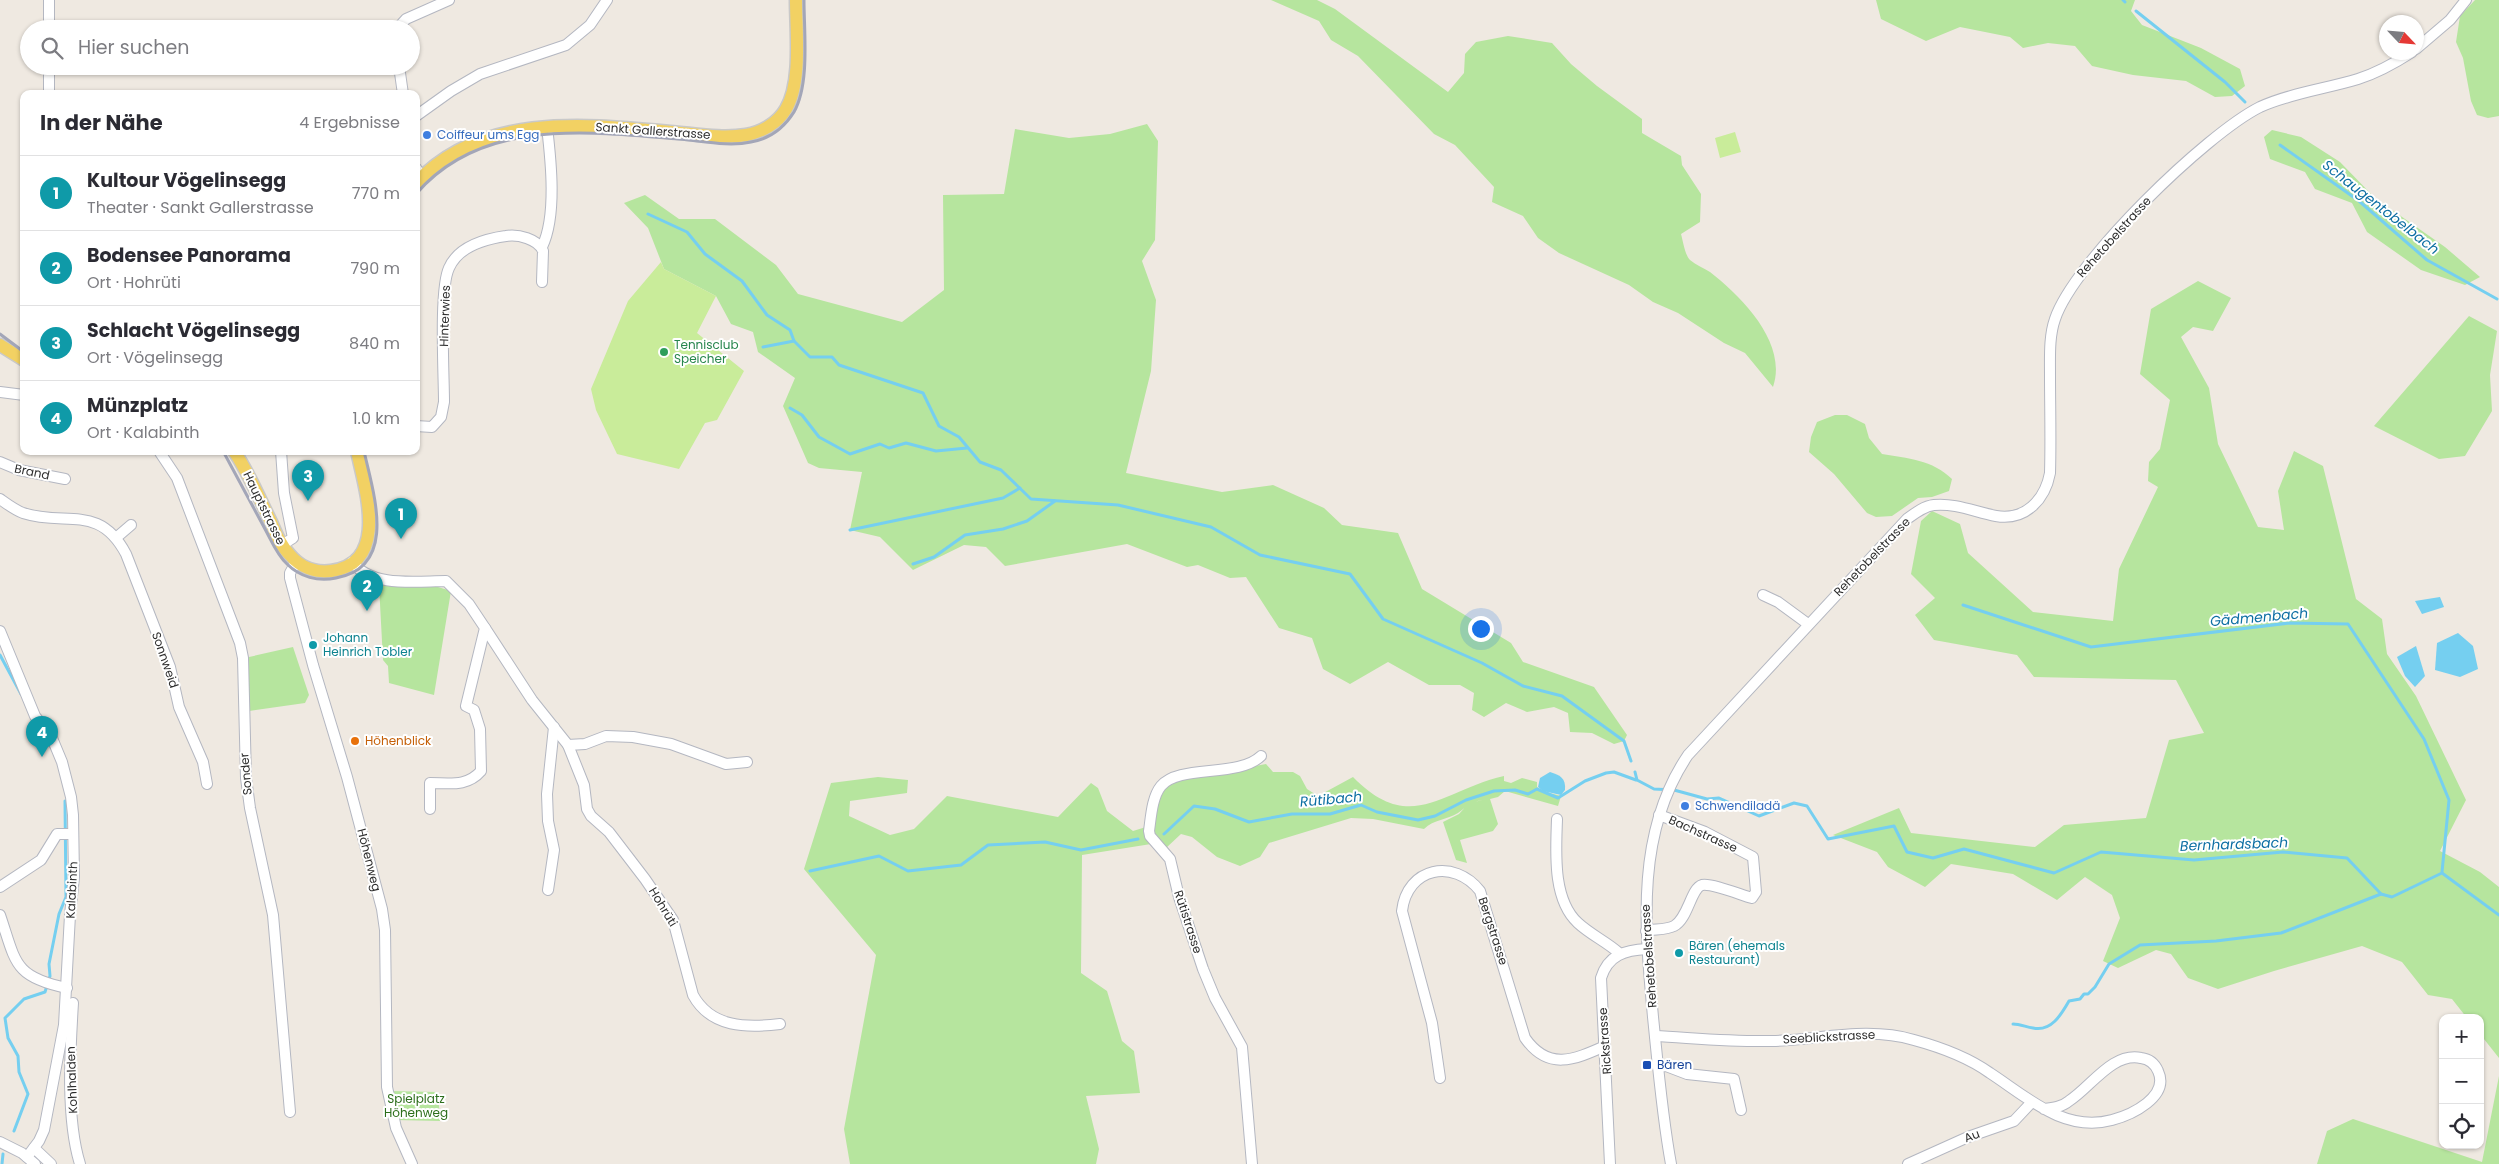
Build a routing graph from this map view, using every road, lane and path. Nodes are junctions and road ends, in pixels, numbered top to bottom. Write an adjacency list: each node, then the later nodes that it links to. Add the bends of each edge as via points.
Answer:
1 (49, 0): 6 (street)
2 (448, 0): 7 (street)
3 (608, 0): 14 (street, via 590,25 566,45 480,74)
4 (796, 0): 15 (main road, Sankt Gallerstrasse, via 795,74 790,99 778,119 760,131 733,136 607,126)
5 (2466, 0): 8 (street, via 2450,20)
6 (49, 20)
7 (404, 20)
8 (2424, 42)
9 (2398, 60): 37 (street, Rehetobelstrasse, via 2358,79 2299,93 2243,116 2213,138 2149,198 2104,245 2073,284 2055,318 2050,346 2050,473 2038,502 2023,512 2008,516 1944,505 1919,510 1894,532)
10 (49, 75): 12 (street)
11 (400, 75): 13 (street)
12 (49, 90)
13 (402, 90)
14 (420, 113)
15 (547, 127): 16 (main road, Sankt Gallerstrasse, via 490,136); 17 (street, via 551,202)
16 (420, 175)
17 (542, 247): 18 (street); 23 (street, Hinterwies, via 526,238 500,237 475,244 453,261 446,276 444,295 444,402 440,417 432,427)
18 (542, 282)
19 (0, 345): 20 (main road)
20 (20, 358)
21 (0, 392): 22 (street)
22 (20, 394)
23 (420, 426)
24 (162, 455): 64 (street, Sonder, via 178,478 243,658 246,778 273,916)
25 (236, 455): 33 (main road, Hauptstrasse)
26 (281, 455): 33 (street, via 292,538)
27 (358, 455): 35 (main road, via 370,529 366,544)
28 (0, 462): 29 (street, Brand, via 19,470)
29 (65, 479)
30 (0, 499): 32 (street, via 32,515 91,522)
31 (131, 525): 32 (street)
32 (117, 537): 44 (street, Sonnweid, via 170,667 179,706 203,762)
33 (282, 545): 34 (main road, Hauptstrasse)
34 (296, 562): 35 (main road, via 311,569 327,571 343,568); 70 (street, Höhenweg, via 290,578 382,909 387,1082 391,1113)
35 (352, 562): 38 (street, Hohrüti, via 360,570 378,578 446,581 469,604)
36 (1763, 595): 37 (street)
37 (1808, 624): 46 (street, Rehetobelstrasse, via 1688,755 1673,780)
38 (484, 628): 40 (street, Hohrüti); 45 (street, via 466,706 474,710 480,729 481,771 474,780 465,783 430,784)
39 (0, 631): 48 (street, Kalabinth, via 35,716 52,738 62,762 71,797)
40 (554, 727): 41 (street, Hohrüti); 50 (street, via 547,794 554,850)
41 (568, 744): 43 (street, via 585,744 606,736 633,737 671,744 726,764); 56 (street, Hohrüti, via 584,785 591,816 609,832 673,920 698,1004 706,1013 732,1024 752,1027)
42 (1261, 756): 71 (street, Rütistrasse, via 1248,765 1180,776 1161,785 1155,798 1149,831 1170,859 1203,969 1242,1046)
43 (747, 762)
44 (207, 784)
45 (430, 809)
46 (1659, 815): 52 (street, Rehetobelstrasse, via 1647,879); 52 (street, Bachstrasse, via 1705,832 1753,858 1756,892 1752,898 1702,886 1697,888 1680,922 1673,927)
47 (1557, 819): 54 (street, via 1556,854 1565,904 1577,922)
48 (69, 834): 49 (street, via 57,834 41,860); 55 (street, Kalabinth, via 74,877)
49 (0, 887)
50 (548, 890)
51 (0, 915): 55 (street, via 22,970)
52 (1646, 930): 53 (street, Rehetobelstrasse)
53 (1647, 949): 54 (street); 57 (street, Rehetobelstrasse)
54 (1619, 953): 58 (street, Rickstrasse, via 1601,978)
55 (67, 993): 66 (street, Kalabinth, via 46,1120 42,1136); 69 (street, Kohlhalden, via 73,1003 73,1105)
56 (780, 1024)
57 (1655, 1036): 59 (street, Rehetobelstrasse); 61 (street, Seeblickstrasse, via 1773,1041 1862,1033 1888,1035 1915,1040 1974,1063)
58 (1605, 1046): 60 (street, Bergstrasse, via 1570,1060 1542,1055 1533,1049 1525,1038 1480,891 1460,874 1438,871 1418,878 1408,890 1402,911 1432,1023); 72 (street, Rickstrasse)
59 (1658, 1068): 63 (street, via 1666,1066 1687,1074 1734,1079); 73 (street, Rehetobelstrasse)
60 (1440, 1078)
61 (2031, 1103): 62 (street, Seeblickstrasse); 74 (street, Au, via 2014,1121)
62 (2044, 1109): 62 (street, Seeblickstrasse, via 2079,1122 2095,1123 2127,1115 2150,1101 2160,1084 2159,1072 2154,1064 2142,1058 2126,1058 2101,1073 2070,1101)
63 (1741, 1110)
64 (290, 1112)
65 (0, 1142): 67 (street)
66 (34, 1148): 67 (street, Kalabinth); 68 (street)
67 (31, 1160)
68 (50, 1164)
69 (80, 1164)
70 (412, 1164)
71 (1252, 1164)
72 (1610, 1164)
73 (1671, 1164)
74 (1908, 1164)

